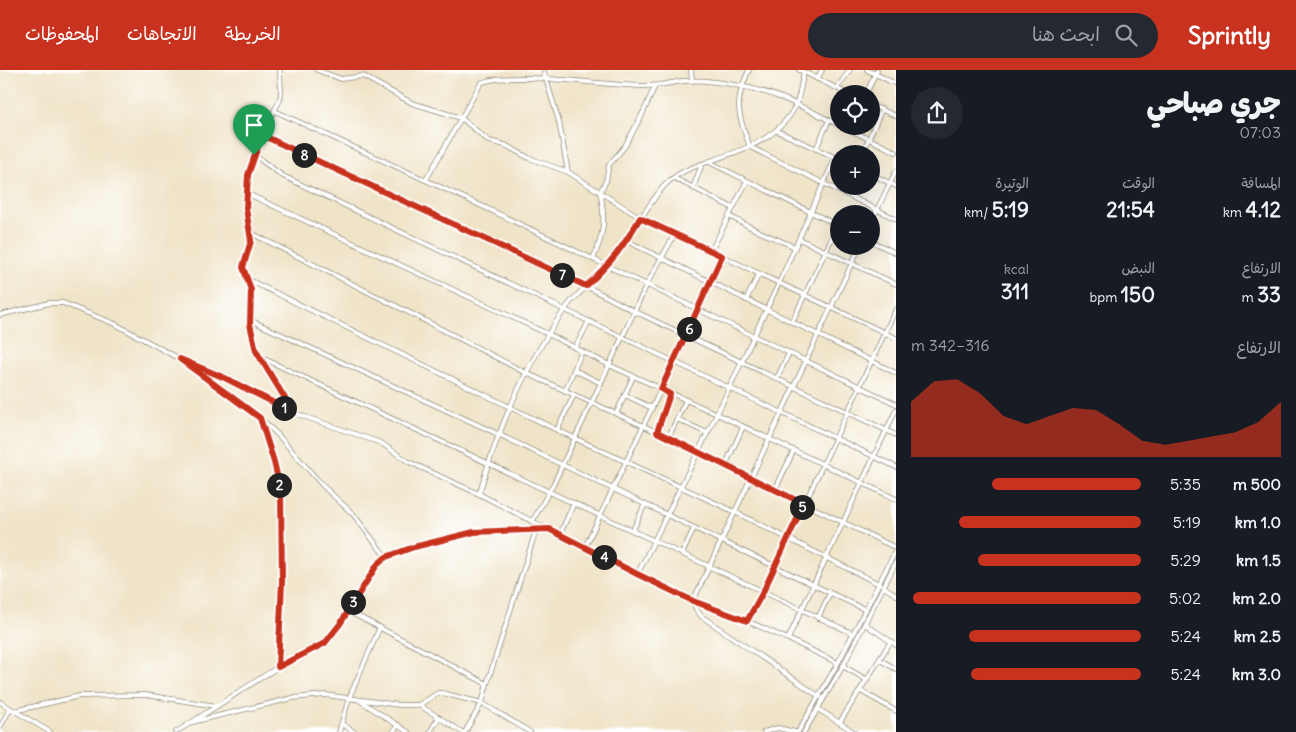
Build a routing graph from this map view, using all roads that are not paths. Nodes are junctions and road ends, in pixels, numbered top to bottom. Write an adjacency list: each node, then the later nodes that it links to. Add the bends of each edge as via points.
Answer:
1 (280, 70): 24 (street, via 281,93)
2 (317, 70): 26 (street, via 341,79 363,76 412,103)
3 (690, 70): 15 (street)
4 (749, 70): 21 (street)
5 (822, 70): 14 (street)
6 (850, 70): 18 (street)
7 (867, 70): 10 (street)
8 (542, 71): 12 (street); 42 (street, via 559,122)
9 (801, 71): 14 (street); 22 (street)
10 (876, 72): 16 (street); 19 (street)
11 (501, 73): 26 (street, via 486,77)
12 (553, 73)
13 (562, 74): 20 (street)
14 (817, 79): 17 (street)
15 (692, 81): 20 (street); 21 (street)
16 (896, 84)
17 (830, 85)
18 (839, 85)
19 (870, 85)
20 (655, 86): 53 (street, via 626,146 609,165)
21 (741, 86): 22 (street); 33 (street, via 738,110)
22 (797, 103): 27 (street); 28 (street)
23 (882, 109): 25 (street); 31 (street)
24 (274, 112): 29 (street); 45 (street)
25 (896, 116)
26 (461, 118): 42 (street, via 489,141); 45 (street)
27 (829, 120): 34 (street)
28 (777, 131): 33 (street); 34 (street)
29 (262, 135): 36 (street); 86 (street)
30 (862, 135): 31 (street)
31 (869, 139): 32 (street); 35 (street)
32 (866, 145)
33 (750, 147): 38 (street); 47 (street)
34 (816, 149): 37 (street)
35 (896, 152)
36 (254, 155): 52 (street); 90 (street, via 283,176)
37 (830, 155)
38 (710, 162): 39 (street); 46 (street)
39 (702, 164): 43 (street, via 684,170); 51 (street)
40 (830, 171): 47 (street)
41 (896, 171): 48 (street)
42 (568, 172): 53 (street)
43 (674, 178): 51 (street); 61 (street)
44 (880, 178): 48 (street)
45 (426, 180): 77 (street)
46 (747, 181): 57 (street); 59 (street)
47 (824, 183): 49 (street); 59 (street)
48 (890, 183): 50 (street); 56 (street)
49 (830, 186)
50 (896, 186)
51 (693, 188): 57 (street)
52 (246, 192): 64 (street); 100 (street)
53 (600, 192): 61 (street); 77 (street, via 603,232)
54 (848, 195): 55 (street)
55 (869, 205)
56 (879, 205)
57 (733, 208): 60 (street)
58 (880, 211): 62 (street)
59 (810, 212): 63 (street); 66 (street)
60 (729, 216): 70 (street); 71 (street)
61 (640, 218): 65 (street); 67 (street)
62 (896, 219)
63 (830, 222)
64 (250, 233): 81 (street, via 243,267); 117 (street)
65 (675, 234): 71 (street); 76 (street)
66 (799, 239): 70 (street); 72 (street)
67 (627, 241): 76 (street); 79 (street)
68 (830, 243): 72 (street)
69 (880, 245): 73 (street)
70 (795, 247): 83 (street)
71 (711, 251): 75 (street)
72 (826, 251): 78 (street); 87 (street)
73 (896, 253)
74 (856, 255): 78 (street)
75 (722, 256): 80 (street); 82 (street)
76 (660, 257): 82 (street); 85 (street)
77 (593, 259): 79 (street)
78 (852, 263): 84 (street); 89 (street)
79 (608, 266): 85 (street); 86 (street)
80 (759, 274): 83 (street); 88 (street)
81 (247, 279): 96 (street, via 251,290); 133 (street)
82 (710, 283): 88 (street); 92 (street)
83 (780, 283): 87 (street); 93 (street)
84 (896, 284)
85 (646, 285): 92 (street); 94 (street)
86 (586, 286): 90 (street); 94 (street)
87 (806, 296): 89 (street); 98 (street)
88 (746, 300): 93 (street)
89 (832, 308): 99 (street); 102 (street)
90 (565, 309): 97 (street); 100 (street)
91 (896, 309): 99 (street)
92 (698, 310): 101 (street); 103 (street)
93 (766, 310): 98 (street); 103 (street)
94 (634, 311): 101 (street); 104 (street)
95 (0, 315): 110 (street, via 43,304 63,303 115,324)
96 (250, 320): 109 (street); 150 (street)
97 (589, 321): 104 (street); 106 (street)
98 (792, 322): 102 (street)
99 (885, 332): 105 (street); 114 (street)
100 (548, 334): 106 (street); 117 (street)
101 (687, 335): 111 (street); 112 (street)
102 (819, 335): 113 (street); 114 (street)
103 (754, 336): 108 (street); 112 (street)
104 (622, 338): 111 (street); 115 (street)
105 (896, 338)
106 (576, 348): 107 (street)
107 (582, 351): 115 (street); 116 (street)
108 (789, 353): 113 (street); 120 (street)
109 (258, 356): 138 (street); 159 (street)
110 (180, 359): 138 (street); 141 (street)
111 (674, 361): 122 (street); 125 (street)
112 (742, 361): 120 (street); 122 (street)
113 (807, 361): 123 (street); 124 (street)
114 (872, 362): 118 (street); 124 (street)
115 (609, 365): 119 (street); 121 (street)
116 (574, 370): 121 (street); 126 (street)
117 (526, 373): 126 (street); 133 (street)
118 (896, 373)
119 (634, 377): 125 (street); 129 (street)
120 (777, 378): 123 (street)
121 (601, 383): 131 (street)
122 (729, 386): 136 (street); 140 (street)
123 (794, 387): 136 (street); 137 (street)
124 (860, 387): 132 (street); 137 (street)
125 (661, 389): 127 (street); 134 (street)
126 (565, 391): 128 (street)
127 (670, 394): 130 (street); 147 (street)
128 (574, 395): 131 (street); 145 (street)
129 (625, 395): 134 (street); 139 (street)
130 (686, 400): 140 (street); 142 (street)
131 (592, 403): 139 (street); 151 (street)
132 (896, 404)
133 (510, 407): 145 (street); 150 (street)
134 (652, 408): 143 (street)
135 (896, 410): 146 (street)
136 (782, 412): 153 (street); 154 (street)
137 (848, 412): 146 (street); 153 (street)
138 (294, 413): 170 (street, via 375,440 409,462)
139 (616, 414): 143 (street)
140 (717, 414): 144 (street); 148 (street)
141 (260, 418): 191 (street, via 323,486 354,514); 216 (street, via 281,492 282,582)
142 (677, 419): 148 (street); 152 (street)
143 (643, 426): 147 (street); 158 (street)
144 (743, 427): 154 (street); 162 (street)
145 (557, 430): 151 (street)
146 (886, 430): 149 (street); 157 (street)
147 (657, 432): 152 (street)
148 (707, 433): 156 (street)
149 (896, 434)
150 (500, 435): 159 (street); 161 (street)
151 (574, 438): 158 (street); 161 (street)
152 (668, 438): 156 (street)
153 (836, 438): 157 (street); 160 (street)
154 (770, 439): 155 (street); 164 (street)
155 (794, 450): 160 (street); 168 (street)
156 (698, 452): 162 (street); 166 (street)
157 (874, 456): 163 (street); 165 (street)
158 (626, 461): 166 (street); 167 (street)
159 (490, 463): 169 (street); 170 (street)
160 (823, 464): 165 (street); 174 (street)
161 (562, 466): 167 (street); 169 (street)
162 (725, 466): 164 (street)
163 (896, 467)
164 (751, 478): 168 (street); 175 (street)
165 (862, 483): 171 (street); 179 (street)
166 (680, 486): 175 (street); 176 (street)
167 (613, 489): 173 (street); 177 (street)
168 (775, 490): 174 (street)
169 (549, 491): 172 (street); 178 (street)
170 (479, 494): 178 (street)
171 (896, 499)
172 (574, 503): 177 (street); 184 (street)
173 (645, 504): 176 (street); 183 (street)
174 (804, 504): 179 (street); 185 (street)
175 (735, 512): 185 (street); 187 (street)
176 (666, 514): 180 (street); 186 (street)
177 (600, 515): 183 (street); 188 (street)
178 (532, 522): 181 (street)
179 (843, 523): 189 (street); 192 (street)
180 (694, 528): 187 (street); 190 (street)
181 (549, 529): 182 (street); 184 (street)
182 (536, 530): 191 (street, via 474,532); 219 (street)
183 (633, 530): 186 (street)
184 (560, 534): 188 (street)
185 (788, 539): 192 (street); 194 (street)
186 (654, 541): 190 (street); 196 (street)
187 (721, 541): 194 (street); 195 (street)
188 (585, 547): 196 (street)
189 (896, 549): 198 (street)
190 (682, 554): 195 (street)
191 (386, 557): 203 (street, via 377,565)
192 (827, 558): 197 (street); 198 (street)
193 (896, 562): 198 (street)
194 (775, 566): 197 (street); 199 (street)
195 (709, 567): 199 (street); 202 (street)
196 (637, 574): 202 (street)
197 (814, 586): 200 (street); 204 (street)
198 (881, 586): 201 (street); 205 (street); 208 (street)
199 (763, 592): 204 (street); 207 (street)
200 (830, 593): 205 (street); 206 (street)
201 (896, 595)
202 (693, 601): 207 (street); 221 (street, via 701,616)
203 (348, 610): 209 (street); 216 (street, via 325,643)
204 (801, 610): 206 (street); 211 (street)
205 (866, 610): 210 (street)
206 (818, 618): 210 (street)
207 (747, 621): 211 (street)
208 (865, 624): 212 (street); 215 (street)
209 (380, 627): 219 (street); 222 (street)
210 (854, 634): 215 (street)
211 (788, 639): 215 (street)
212 (891, 642): 213 (street); 214 (street)
213 (896, 645)
214 (880, 660): 217 (street); 218 (street)
215 (841, 665): 218 (street); 221 (street); 228 (street)
216 (278, 667): 227 (street)
217 (896, 670)
218 (867, 680): 220 (street)
219 (487, 684): 225 (street)
220 (860, 691): 230 (street); 233 (street)
221 (820, 697): 247 (street)
222 (349, 698): 223 (street); 232 (street, via 325,694 293,698); 234 (street)
223 (358, 699): 226 (street); 235 (street)
224 (0, 702): 229 (street)
225 (482, 703): 226 (street, via 438,693); 244 (street); 245 (street)
226 (419, 705): 231 (street)
227 (217, 706): 229 (street, via 146,695 80,696); 232 (street)
228 (818, 709): 233 (street); 248 (street)
229 (12, 710): 236 (street); 237 (street)
230 (896, 711)
231 (439, 717): 243 (street); 244 (street)
232 (192, 722): 238 (street)
233 (840, 722): 249 (street)
234 (342, 724): 239 (street); 240 (street)
235 (398, 725): 241 (street); 242 (street)
236 (0, 727)
237 (50, 732)
238 (176, 732)
239 (339, 732)
240 (354, 732)
241 (393, 732)
242 (408, 732)
243 (430, 732)
244 (464, 732)
245 (530, 732)
246 (764, 732): 247 (street, via 778,728)
247 (796, 732)
248 (804, 732)
249 (854, 732)

